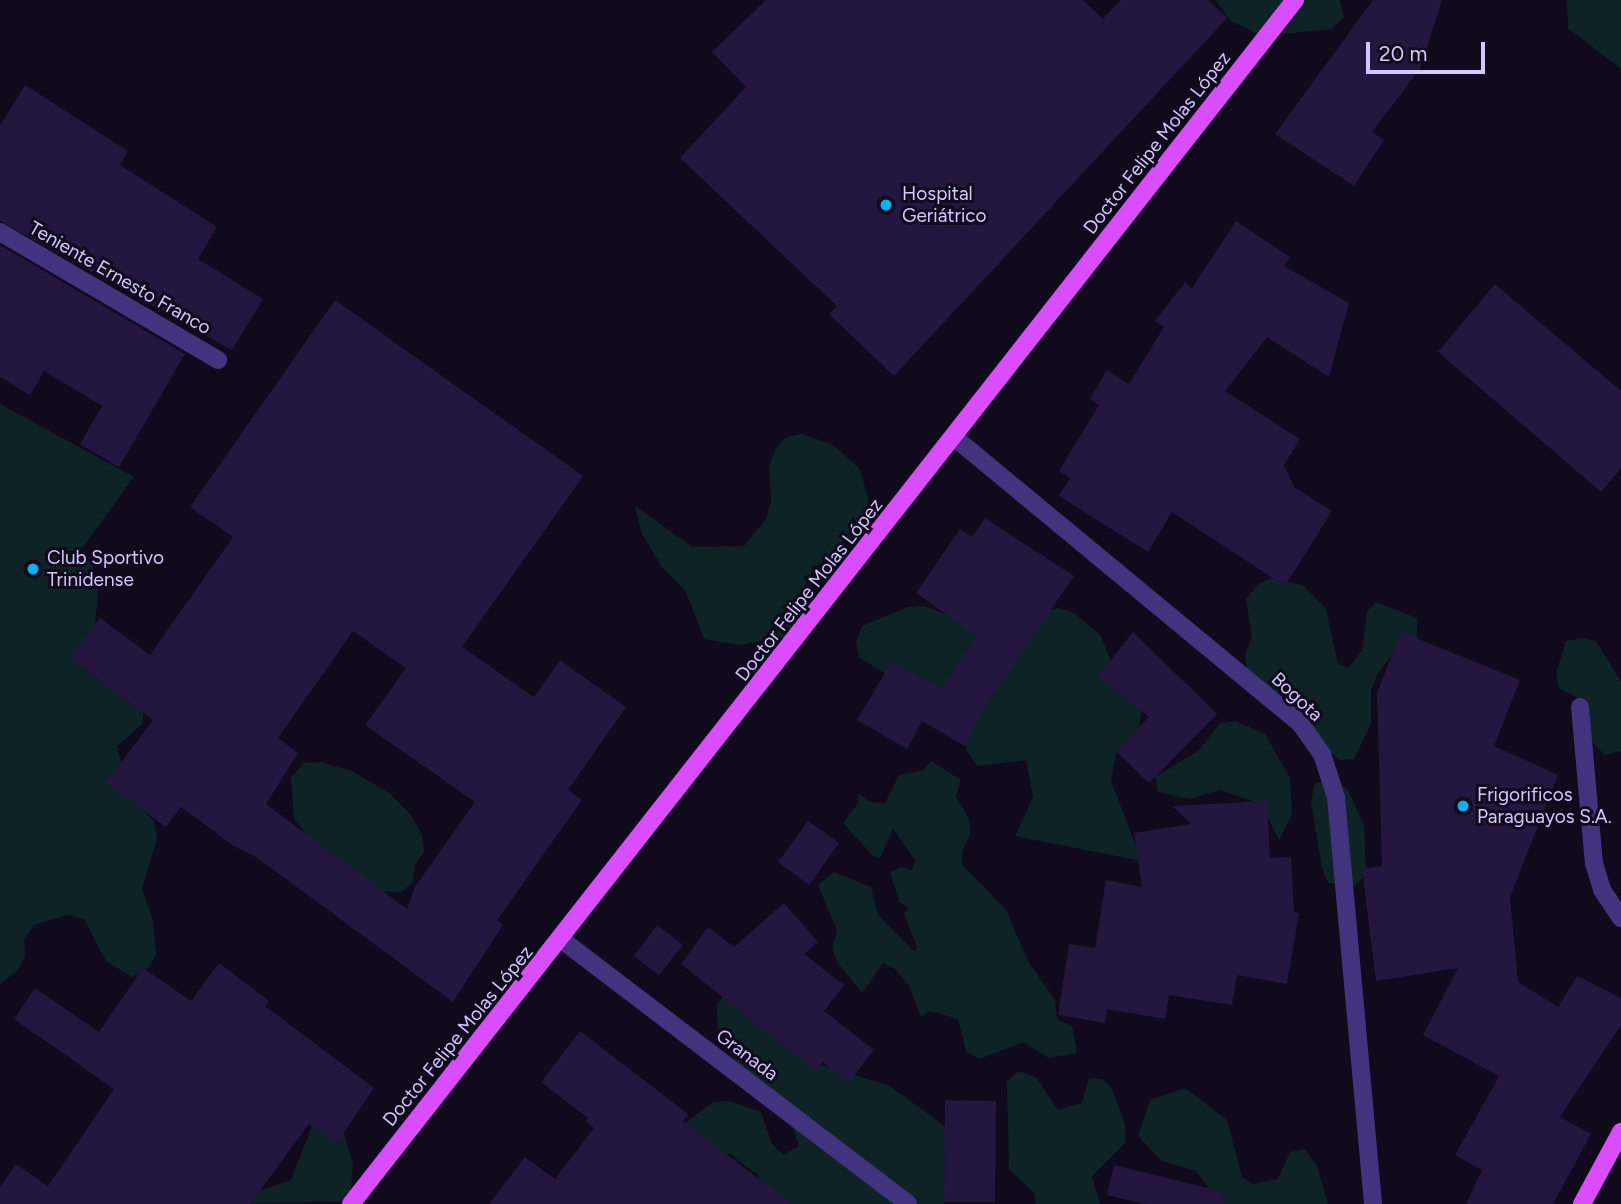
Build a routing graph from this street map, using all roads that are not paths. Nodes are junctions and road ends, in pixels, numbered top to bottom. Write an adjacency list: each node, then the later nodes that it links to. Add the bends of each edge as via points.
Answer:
1 (1295, 0): 4 (main road, Doctor Felipe Molas López)
2 (0, 232): 3 (street, Teniente Ernesto Franco)
3 (218, 360)
4 (955, 438): 7 (main road, Doctor Felipe Molas López); 11 (street, Bogota, via 1300,723 1322,754 1336,797)
5 (1580, 707): 6 (street, via 1594,863)
6 (1618, 916)
7 (562, 940): 9 (main road, Doctor Felipe Molas López); 10 (street, Granada)
8 (1621, 1132): 12 (main road)
9 (351, 1204)
10 (908, 1204)
11 (1373, 1204)
12 (1582, 1204)

